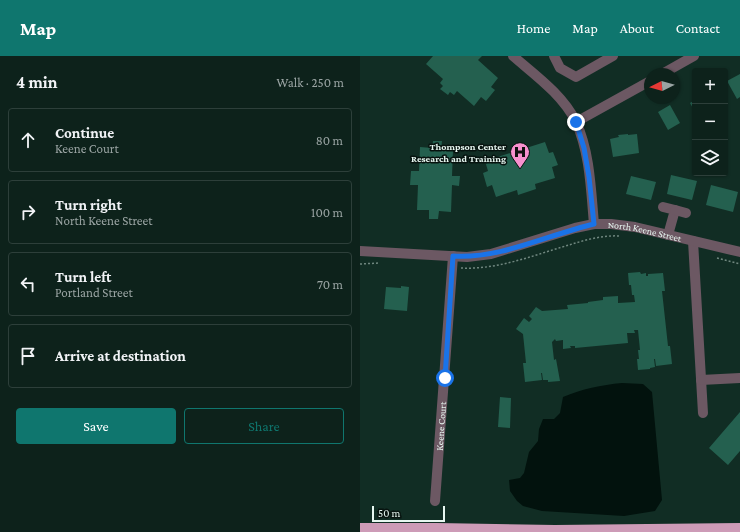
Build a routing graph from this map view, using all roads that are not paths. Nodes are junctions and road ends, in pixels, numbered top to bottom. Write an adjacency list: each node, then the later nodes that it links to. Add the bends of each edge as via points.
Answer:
1 (513, 56): 7 (street, via 553,91)
2 (554, 56): 3 (street, via 560,68 576,77)
3 (613, 56)
4 (694, 56): 5 (street)
5 (673, 68)
6 (644, 84): 7 (street)
7 (576, 122): 11 (street, via 584,148)
8 (663, 207): 9 (street)
9 (675, 210): 10 (street); 12 (street)
10 (686, 213)
11 (594, 224): 12 (street, North Keene Street, via 629,226); 16 (street, North Keene Street, via 491,254)
12 (668, 235): 13 (street, North Keene Street)
13 (693, 241): 15 (street, North Keene Street); 18 (street)
14 (360, 251): 16 (street, North Keene Street)
15 (740, 252)
16 (453, 256): 20 (street, Keene Court)
17 (740, 378): 18 (street)
18 (701, 380): 19 (street)
19 (703, 413)
20 (435, 501)
21 (360, 529): 22 (highway)
22 (740, 529)

